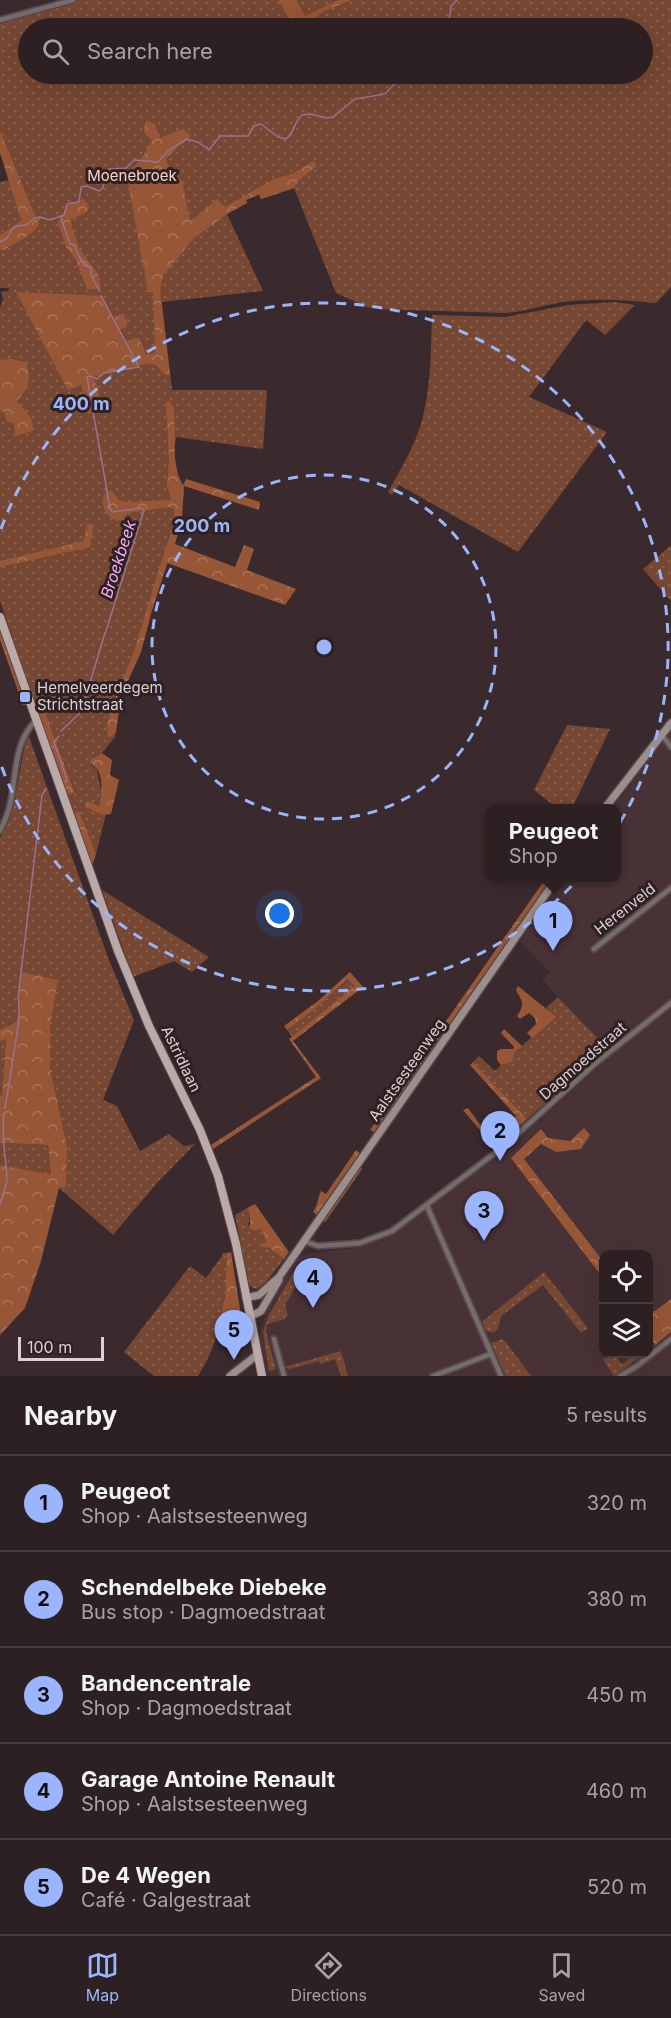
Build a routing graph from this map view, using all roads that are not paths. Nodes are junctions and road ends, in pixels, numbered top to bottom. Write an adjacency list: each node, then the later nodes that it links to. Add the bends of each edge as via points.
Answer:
1 (73, 0): 2 (street)
2 (0, 20)
3 (0, 617): 4 (main road, Astridlaan)
4 (37, 720): 9 (street, via 20,749); 17 (main road, Astridlaan, via 129,978 218,1176)
5 (671, 723): 6 (main road)
6 (662, 734): 7 (street); 8 (main road)
7 (671, 747)
8 (608, 804)
9 (0, 831)
10 (554, 882): 15 (main road, Aalstsesteenweg)
11 (671, 888): 12 (street, Herenveld)
12 (594, 949)
13 (671, 1003): 14 (street, Dagmoedstraat)
14 (428, 1206): 15 (street, Dagmoedstraat, via 392,1231 360,1243 318,1246); 21 (street)
15 (304, 1241): 16 (main road, Aalstsesteenweg)
16 (279, 1277): 17 (main road, Aalstsesteenweg, via 259,1295); 18 (main road, Aalstsesteenweg, via 261,1311)
17 (246, 1298): 18 (main road, Astridlaan)
18 (249, 1317): 22 (main road, Astridlaan)
19 (274, 1339): 25 (street)
20 (671, 1339): 28 (street)
21 (491, 1354): 26 (street); 27 (street)
22 (256, 1355): 23 (main road); 24 (main road, Astridlaan)
23 (230, 1376)
24 (262, 1376)
25 (284, 1376)
26 (433, 1376)
27 (501, 1376)
28 (620, 1376)

